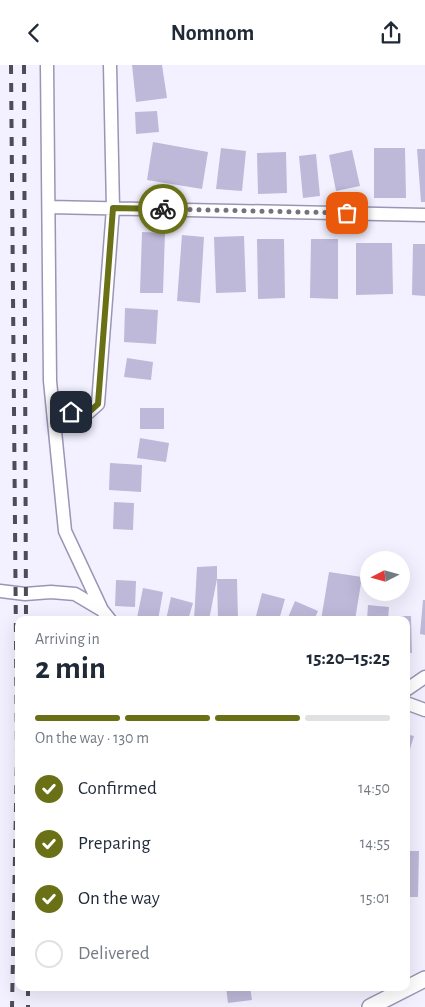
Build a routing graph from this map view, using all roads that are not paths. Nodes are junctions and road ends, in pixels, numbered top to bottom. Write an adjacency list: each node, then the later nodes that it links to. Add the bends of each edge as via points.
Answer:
1 (47, 65): 3 (street)
2 (110, 65): 4 (street)
3 (49, 207): 4 (street); 6 (street)
4 (113, 208): 5 (street); 6 (street, via 98,404 89,412)
5 (425, 215)
6 (53, 412): 8 (street, via 65,531)
7 (0, 591): 8 (street, via 25,595 51,592 75,595)
8 (106, 615)
9 (425, 677): 10 (street)
10 (410, 687)
11 (410, 704): 12 (street)
12 (425, 710)
13 (425, 979): 14 (street)
14 (410, 987)
15 (401, 991): 16 (street)
16 (370, 1007)

